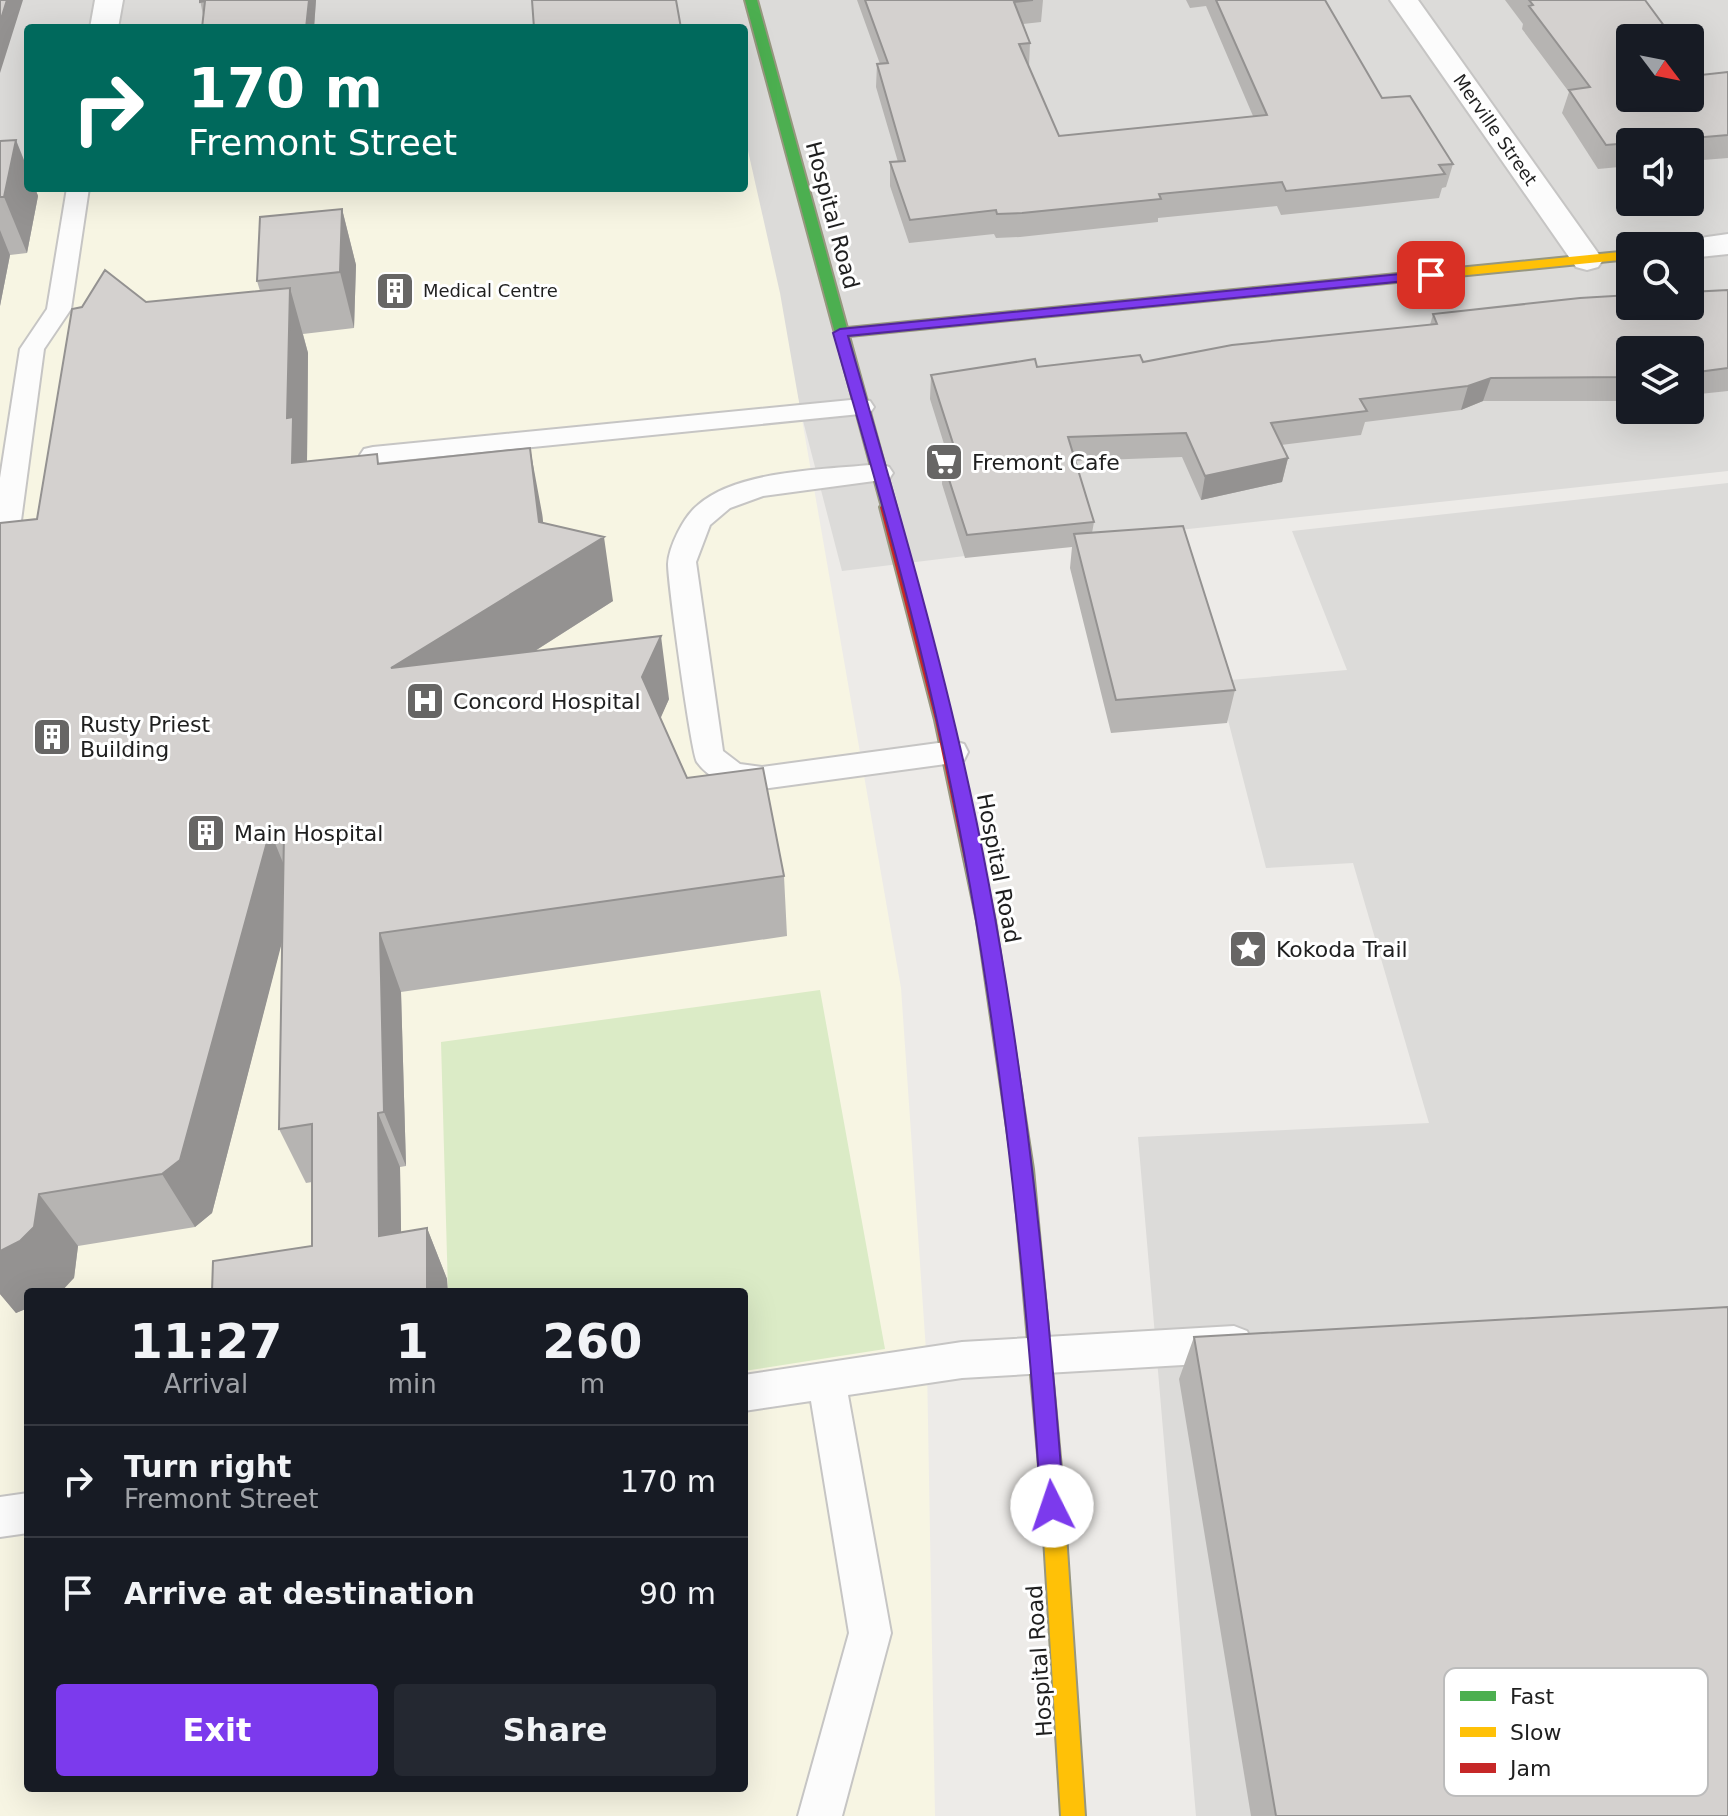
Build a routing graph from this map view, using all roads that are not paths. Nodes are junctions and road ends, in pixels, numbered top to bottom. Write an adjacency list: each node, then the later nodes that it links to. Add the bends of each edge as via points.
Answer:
1 (109, 0): 4 (street)
2 (751, 0): 10 (street, Hospital Road)
3 (1404, 0): 9 (street, Merville Street)
4 (105, 24)
5 (77, 192): 13 (lane, via 59,309 32,349)
6 (1728, 244): 7 (street)
7 (1704, 247)
8 (1616, 257): 9 (street)
9 (1587, 260): 10 (street)
10 (840, 333): 11 (street, Hospital Road)
11 (861, 407): 12 (lane); 14 (street, Hospital Road)
12 (373, 455)
13 (9, 457): 15 (lane, via 6,528)
14 (880, 473): 16 (street, Hospital Road); 16 (lane, via 760,487 707,511 691,535 682,562 708,754 719,769 762,778)
15 (0, 529)
16 (953, 752): 18 (street, Hospital Road, via 992,958)
17 (1269, 1343): 18 (lane)
18 (1041, 1353): 19 (lane); 24 (street, Hospital Road)
19 (826, 1379): 20 (lane); 23 (lane, via 870,1633)
20 (748, 1392)
21 (24, 1514): 22 (lane)
22 (0, 1517)
23 (820, 1816)
24 (1073, 1816)

